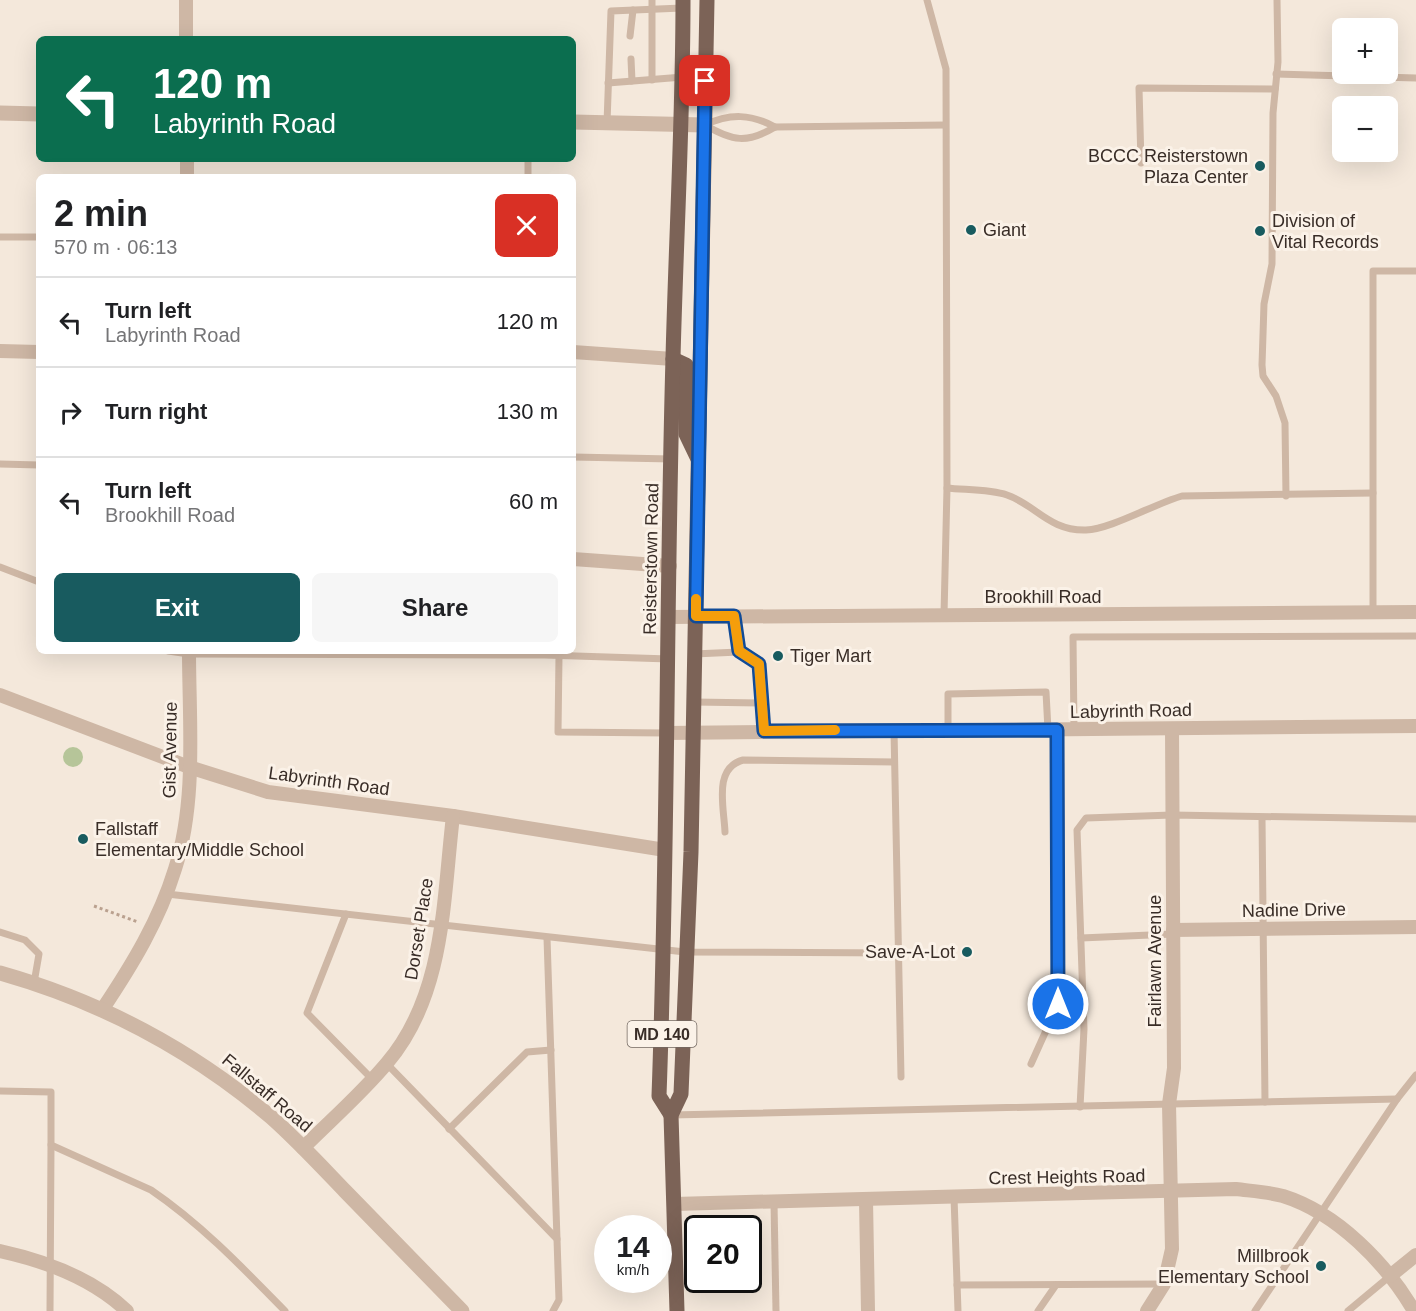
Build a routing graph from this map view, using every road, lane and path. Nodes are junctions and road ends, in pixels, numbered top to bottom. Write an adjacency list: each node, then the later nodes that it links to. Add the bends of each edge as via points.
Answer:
1 (186, 0): 9 (street)
2 (652, 0): 7 (lane)
3 (707, 0): 25 (main road, Reisterstown Road / MD 140)
4 (927, 0): 24 (lane, via 946,69)
5 (1277, 0): 12 (lane)
6 (683, 4): 7 (lane); 13 (main road, Reisterstown Road / MD 140)
7 (652, 9): 8 (lane); 15 (lane)
8 (633, 10): 10 (lane); 17 (lane, via 611,11)
9 (186, 36)
10 (630, 36)
11 (631, 59): 16 (lane)
12 (1276, 74): 14 (lane); 18 (lane)
13 (683, 77): 15 (lane); 23 (main road, Reisterstown Road / MD 140)
14 (1416, 78)
15 (652, 80): 16 (lane)
16 (632, 81): 17 (lane)
17 (608, 83): 22 (lane)
18 (1275, 89): 27 (lane, via 1139,88); 42 (lane, via 1272,264 1264,304 1262,365 1263,376 1276,396 1285,423)
19 (0, 113): 20 (street)
20 (36, 114)
21 (576, 122): 22 (street)
22 (607, 123): 23 (street)
23 (683, 124): 25 (street); 34 (main road, Reisterstown Road / MD 140)
24 (945, 124): 26 (lane); 40 (lane)
25 (705, 125): 26 (lane, via 723,116 759,118); 26 (lane, via 729,139 758,137); 37 (main road, Reisterstown Road / MD 140)
26 (775, 127)
27 (1141, 163)
28 (0, 237): 29 (lane)
29 (36, 237)
30 (1416, 272): 41 (lane, via 1373,272)
31 (0, 351): 32 (street)
32 (36, 352)
33 (576, 352): 34 (street)
34 (673, 358): 36 (main road, Reisterstown Road / MD 140); 37 (main road, via 686,365 686,434)
35 (576, 457): 36 (lane)
36 (672, 459): 44 (main road, Reisterstown Road / MD 140)
37 (698, 459): 49 (main road, Reisterstown Road / MD 140)
38 (0, 464): 39 (lane)
39 (36, 465)
40 (947, 489): 42 (lane, via 1007,495 1056,524 1084,530 1100,528 1182,496); 51 (lane)
41 (1373, 493): 42 (lane); 47 (lane)
42 (1286, 496)
43 (576, 559): 44 (street)
44 (670, 566): 52 (main road, Reisterstown Road / MD 140)
45 (0, 567): 46 (lane)
46 (36, 581)
47 (1373, 612): 48 (street, Brookhill Road); 51 (street, Brookhill Road)
48 (1416, 612)
49 (696, 616): 50 (street, Brookhill Road); 52 (street, Brookhill Road); 57 (main road, Reisterstown Road / MD 140)
50 (734, 616): 51 (street, Brookhill Road); 54 (lane)
51 (944, 616)
52 (670, 617): 59 (main road, Reisterstown Road / MD 140)
53 (1416, 636): 68 (lane, via 1073,638)
54 (739, 651): 57 (lane); 62 (lane, via 759,664)
55 (189, 654): 73 (street, Gist Avenue)
56 (312, 654): 58 (lane)
57 (694, 654): 61 (main road, Reisterstown Road / MD 140)
58 (559, 656): 59 (lane); 71 (lane, via 558,732)
59 (669, 659): 71 (main road, Reisterstown Road / MD 140)
60 (0, 695): 73 (street, Labyrinth Road)
61 (693, 702): 62 (lane); 70 (main road, Reisterstown Road / MD 140)
62 (760, 703): 69 (lane)
63 (1416, 726): 64 (street, Labyrinth Road)
64 (1172, 729): 68 (street, Labyrinth Road); 74 (street, Fairlawn Avenue)
65 (894, 730): 66 (street, Labyrinth Road); 69 (street, Labyrinth Road); 72 (lane)
66 (948, 730): 67 (street, Labyrinth Road); 67 (lane, via 948,694 1046,692)
67 (1053, 730): 68 (street, Labyrinth Road); 99 (lane, via 1058,1004)
68 (1074, 730)
69 (764, 731): 70 (street, Labyrinth Road)
70 (693, 732): 71 (street, Labyrinth Road); 92 (main road, Reisterstown Road / MD 140)
71 (666, 733): 79 (main road, Reisterstown Road / MD 140)
72 (894, 762): 78 (lane, via 735,762 723,780); 93 (lane)
73 (189, 767): 75 (street, Labyrinth Road, via 268,792); 80 (street, Gist Avenue, via 182,841)
74 (1172, 815): 76 (lane); 88 (street, Fairlawn Avenue); 90 (lane, via 1086,818 1077,830)
75 (453, 816): 79 (street, Labyrinth Road); 84 (street, Dorset Place)
76 (1262, 818): 77 (lane); 86 (lane)
77 (1416, 819)
78 (725, 832)
79 (665, 850): 91 (main road, Reisterstown Road / MD 140)
80 (167, 894): 82 (lane); 96 (street, Gist Avenue, via 143,946)
81 (94, 906): 83 (path)
82 (346, 914): 84 (lane); 102 (lane, via 307,1012)
83 (143, 923)
84 (440, 925): 89 (lane); 98 (street, Dorset Place, via 436,959 422,1006)
85 (1416, 927): 86 (street, Nadine Drive)
86 (1263, 929): 88 (street, Nadine Drive); 105 (lane)
87 (0, 932): 95 (lane, via 25,940 39,954)
88 (1173, 932): 90 (lane); 106 (street, Fairlawn Avenue, via 1174,1068)
89 (547, 938): 91 (lane); 97 (lane)
90 (1081, 938): 107 (lane, via 1084,1029)
91 (664, 950): 92 (lane); 108 (main road, Reisterstown Road / MD 140, via 659,1096)
92 (685, 952): 93 (lane); 108 (main road, Reisterstown Road / MD 140, via 681,1094)
93 (897, 953): 101 (lane)
94 (0, 973): 95 (street, Fallstaff Road)
95 (34, 982): 96 (street, Fallstaff Road)
96 (102, 1010): 111 (street, Fallstaff Road, via 164,1041 218,1076)
97 (551, 1050): 109 (lane, via 527,1052); 118 (lane)
98 (387, 1064): 102 (street, Dorset Place); 109 (lane)
99 (1031, 1064)
100 (1416, 1075): 104 (lane)
101 (901, 1077)
102 (372, 1078): 111 (street, Dorset Place)
103 (0, 1091): 110 (lane, via 51,1092)
104 (1397, 1099): 105 (lane); 117 (lane)
105 (1265, 1102): 106 (lane)
106 (1169, 1104): 107 (lane); 112 (street, Fairlawn Avenue)
107 (1080, 1107): 108 (lane)
108 (671, 1115): 116 (main road, Reisterstown Road / MD 140)
109 (449, 1129): 118 (lane)
110 (51, 1145): 121 (lane); 128 (lane, via 152,1190 221,1246)
111 (303, 1148): 129 (street, Fallstaff Road)
112 (1172, 1192): 113 (street, Crest Heights Road); 117 (street, Crest Heights Road, via 1261,1191); 123 (street, via 1174,1233)
113 (954, 1197): 114 (street, Crest Heights Road); 124 (lane)
114 (866, 1200): 115 (street, Crest Heights Road); 133 (street)
115 (774, 1202): 116 (street, Crest Heights Road); 132 (lane)
116 (674, 1204): 131 (main road, Reisterstown Road / MD 140)
117 (1321, 1214): 122 (street, Crest Heights Road, via 1363,1247); 137 (lane)
118 (557, 1239): 130 (lane, via 559,1300)
119 (0, 1251): 121 (street)
120 (1416, 1255): 122 (street)
121 (51, 1265): 126 (lane); 127 (street, via 81,1278)
122 (1390, 1276): 138 (lane); 139 (street, Crest Heights Road)
123 (1164, 1284): 125 (lane); 136 (street)
124 (957, 1285): 125 (lane); 134 (lane)
125 (1056, 1285): 135 (lane)
126 (50, 1311)
127 (127, 1311)
128 (285, 1311)
129 (462, 1311)
130 (554, 1311)
131 (677, 1311)
132 (777, 1311)
133 (868, 1311)
134 (958, 1311)
135 (1038, 1311)
136 (1147, 1311)
137 (1255, 1311)
138 (1348, 1311)
139 (1414, 1311)

